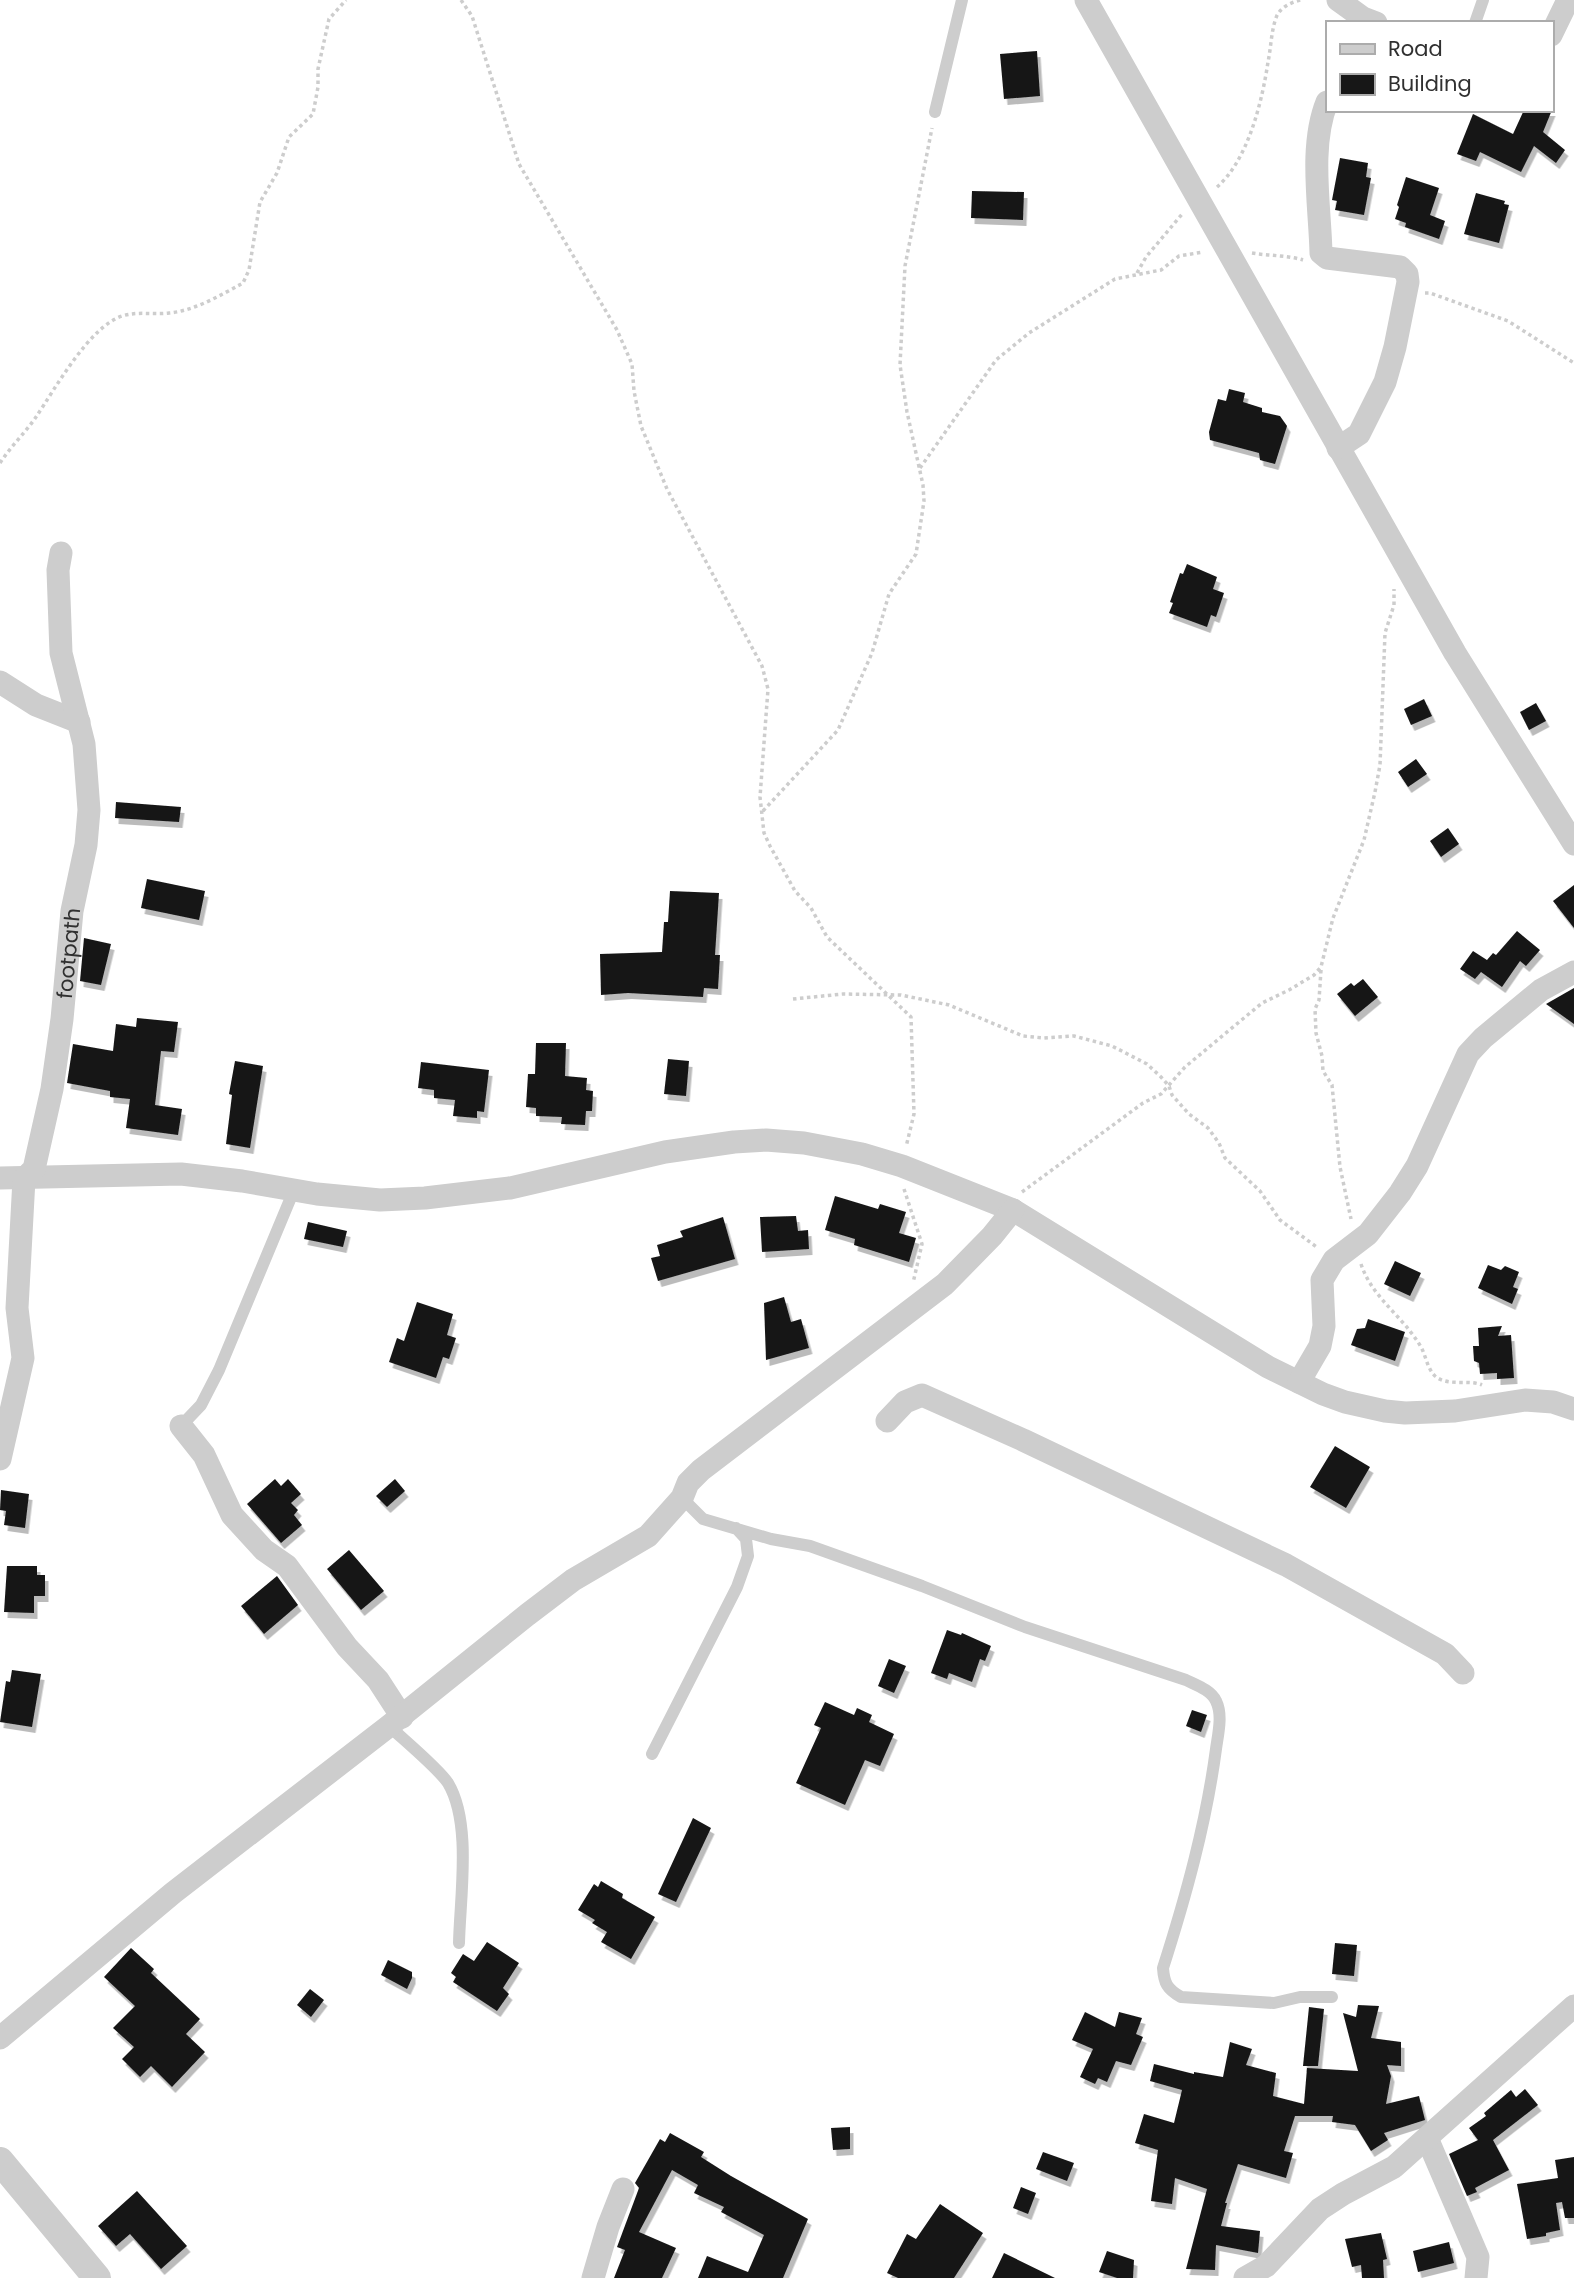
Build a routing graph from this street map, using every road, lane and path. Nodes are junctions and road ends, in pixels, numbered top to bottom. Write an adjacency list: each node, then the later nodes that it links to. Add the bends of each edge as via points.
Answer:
1 (346, 0): 21 (path, via 329,19 313,114 289,137 260,202 243,283 197,306 169,313 144,312 111,322 79,353)
2 (461, 0): 27 (path, via 472,16 519,164 617,330 632,364 641,426 667,489 762,666 768,689 761,765)
3 (962, 0): 13 (lane)
4 (1086, 0): 14 (street)
5 (1301, 0): 14 (path, via 1292,1 1276,16 1258,111 1237,165)
6 (1483, 0): 10 (lane)
7 (1568, 0): 11 (street)
8 (1345, 10): 9 (street)
9 (1371, 21)
10 (1476, 21)
11 (1553, 31)
12 (1326, 105): 16 (street, via 1317,143)
13 (934, 112): 22 (path, via 905,266 900,365)
14 (1200, 202): 15 (street); 17 (path, via 1179,216)
15 (1226, 248): 16 (path, via 1302,260); 17 (path, via 1179,256 1161,270); 20 (street)
16 (1321, 253): 18 (street, via 1327,258 1400,267 1408,282)
17 (1137, 274): 22 (path, via 1115,279 1029,333 996,360)
18 (1403, 309): 19 (path, via 1413,295 1430,293 1508,321); 20 (street, via 1385,382 1359,434)
19 (1574, 363)
20 (1338, 448): 23 (street)
21 (0, 463)
22 (920, 469): 27 (path, via 924,501 916,554 889,594 873,653 838,730)
23 (1395, 549): 28 (street, via 1454,653); 32 (path, via 1394,605 1385,633 1382,667 1380,765 1364,840 1333,918 1321,967 1262,1003 1185,1067)
24 (61, 553): 26 (street, footpath, via 61,653)
25 (0, 682): 26 (street, via 36,705)
26 (79, 722): 35 (street, footpath, via 89,810 86,845 72,912 49,1110 34,1169)
27 (763, 811): 30 (path, via 769,846 795,891 827,937)
28 (1574, 844)
29 (1574, 972): 38 (street, via 1541,990 1468,1055 1400,1193 1368,1234)
30 (889, 996): 31 (path, via 843,993); 32 (path, via 949,1005 1023,1036 1074,1036 1112,1046 1147,1064); 33 (path, via 911,1017 914,1114)
31 (793, 999)
32 (1170, 1086): 37 (path); 38 (path, via 1172,1095 1208,1128 1225,1158 1260,1191 1280,1220)
33 (902, 1166): 36 (street, via 804,1143 755,1141 664,1152 510,1188 425,1198 380,1200); 37 (street); 39 (path, via 904,1188 922,1244)
34 (0, 1178): 35 (street)
35 (24, 1179): 36 (street, via 181,1174); 44 (street, via 17,1308 23,1358)
36 (294, 1190): 43 (lane, via 219,1370 201,1405)
37 (1005, 1206): 39 (street, via 970,1260); 40 (street)
38 (1334, 1260): 40 (street, via 1322,1280 1320,1346)
39 (911, 1312): 45 (street, via 701,1470)
40 (1299, 1382): 41 (street, via 1345,1402 1385,1411 1429,1413 1525,1400)
41 (1574, 1409)
42 (887, 1421): 47 (street, via 905,1402 922,1395 1286,1565 1445,1654)
43 (181, 1426): 48 (street, via 204,1455 232,1515 264,1550 287,1566 347,1647 378,1680)
44 (0, 1459)
45 (682, 1498): 46 (lane, via 703,1519); 48 (street, via 648,1536 573,1580)
46 (736, 1528): 49 (lane, via 746,1539 748,1556 737,1587); 51 (lane, via 810,1546 1204,1689 1216,1700 1220,1718 1212,1781 1194,1864 1163,1968 1164,1981 1169,1991 1181,1997 1274,2003)
47 (1463, 1673)
48 (396, 1721): 50 (lane, via 447,1781 459,1808); 53 (street, via 173,1893)
49 (653, 1754)
50 (458, 1943)
51 (1332, 1997)
52 (1574, 2006): 54 (street)
53 (0, 2038)
54 (1427, 2138): 59 (street, via 1394,2167 1320,2209 1266,2266); 60 (street, via 1478,2257)
55 (0, 2161): 57 (street)
56 (623, 2189): 58 (street)
57 (97, 2278)
58 (593, 2278)
59 (1245, 2278)
60 (1476, 2278)

